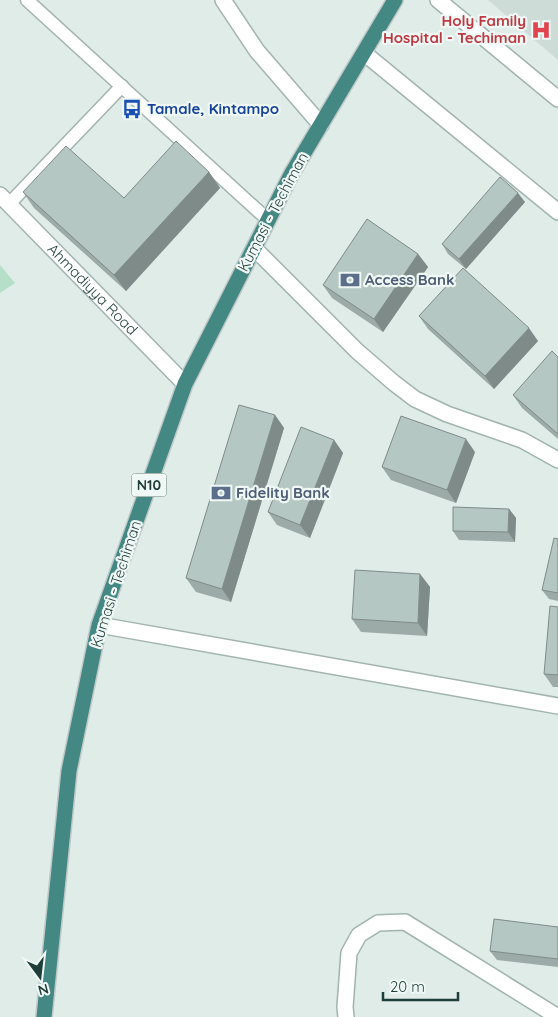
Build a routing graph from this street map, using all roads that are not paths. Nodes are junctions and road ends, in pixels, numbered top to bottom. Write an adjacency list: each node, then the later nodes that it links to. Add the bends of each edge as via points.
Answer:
1 (26, 0): 6 (lane)
2 (222, 0): 8 (street, via 257,51)
3 (395, 0): 5 (highway, Kumasi - Techiman / N10)
4 (438, 0): 7 (street)
5 (364, 53): 8 (highway, Kumasi - Techiman / N10); 10 (street)
6 (122, 86): 9 (lane); 11 (lane)
7 (558, 99)
8 (320, 125): 11 (highway, Kumasi - Techiman / N10)
9 (5, 200): 13 (street, Ahmadiyya Road)
10 (558, 212)
11 (268, 220): 12 (highway, Kumasi - Techiman / N10)
12 (254, 248): 13 (highway, Kumasi - Techiman / N10); 14 (street, via 358,351 415,399 447,414 522,440)
13 (185, 384): 15 (highway, Kumasi - Techiman / N10)
14 (558, 460)
15 (99, 625): 16 (street); 17 (highway, Kumasi - Techiman / N10, via 69,772)
16 (558, 706)
17 (44, 1017)
18 (346, 1017): 19 (street, via 348,953 359,935 378,923 396,922 405,922)
19 (558, 1017)

